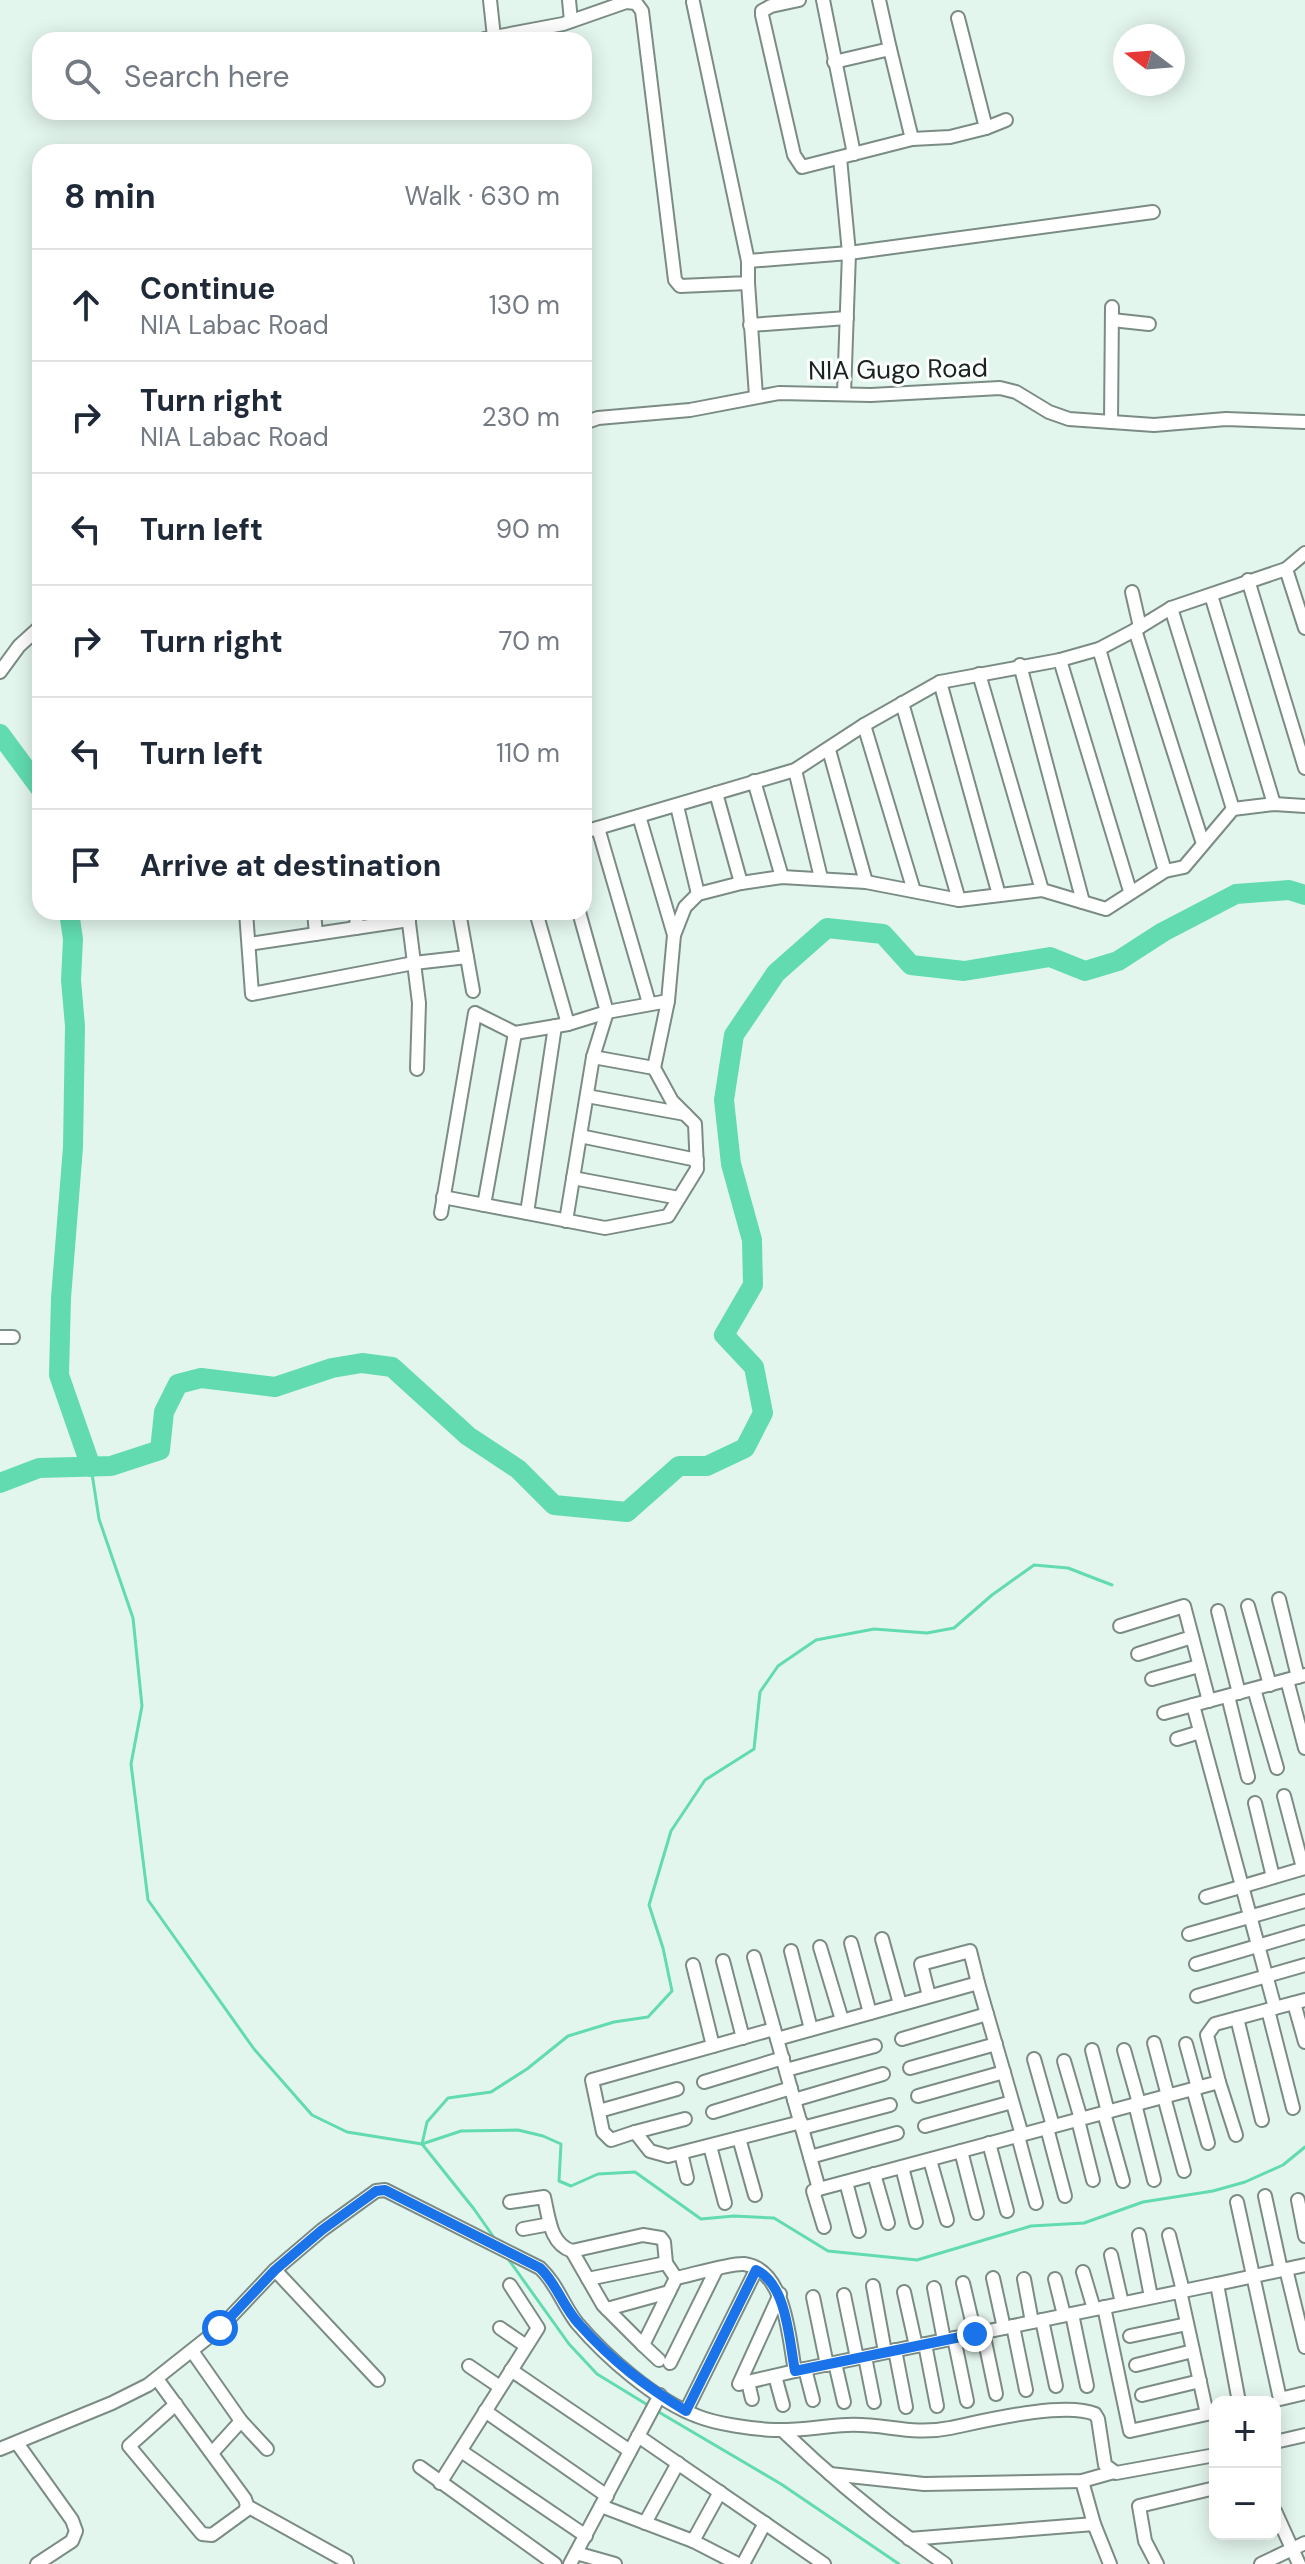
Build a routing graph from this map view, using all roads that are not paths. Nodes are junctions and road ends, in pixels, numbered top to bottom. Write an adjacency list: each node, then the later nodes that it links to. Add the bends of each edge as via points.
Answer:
1 (490, 0): 9 (street)
2 (569, 0): 8 (street)
3 (799, 0): 17 (street, via 762,11 794,155 802,167)
4 (823, 0): 12 (street)
5 (879, 0): 11 (street)
6 (693, 2): 20 (street)
7 (958, 18): 14 (street)
8 (571, 21): 10 (street); 21 (street, via 626,2 636,3 642,11 675,280 680,286)
9 (489, 32)
10 (518, 32)
11 (890, 49): 12 (street); 15 (street)
12 (834, 62): 16 (street)
13 (1006, 120): 14 (street)
14 (986, 128): 15 (street)
15 (912, 139): 16 (street)
16 (854, 154): 17 (street)
17 (840, 158): 19 (street)
18 (1153, 212): 19 (street)
19 (849, 253): 20 (street); 22 (street)
20 (748, 261): 21 (street)
21 (748, 283): 24 (street)
22 (847, 318): 24 (street); 25 (street)
23 (1149, 324): 28 (street, via 1112,314)
24 (750, 325): 26 (street)
25 (844, 394): 26 (street, NIA Gugo Road); 28 (street, NIA Gugo Road, via 1000,388 1069,419)
26 (756, 396): 27 (street, NIA Gugo Road, via 690,410)
27 (592, 420)
28 (1111, 422): 29 (street, NIA Gugo Road)
29 (1305, 422)
30 (1305, 553): 31 (street)
31 (1286, 569): 32 (street); 36 (street)
32 (1248, 580): 34 (street); 48 (street)
33 (1132, 592): 37 (street)
34 (1211, 595): 35 (street); 52 (street)
35 (1171, 608): 37 (street); 55 (street)
36 (1305, 628)
37 (1138, 629): 39 (street); 59 (street)
38 (32, 634): 42 (street)
39 (1099, 649): 40 (street); 60 (street)
40 (1060, 660): 41 (street); 67 (street)
41 (1020, 665): 43 (street); 71 (street)
42 (0, 672)
43 (979, 674): 44 (street); 65 (street)
44 (940, 682): 45 (street); 69 (street)
45 (902, 703): 46 (street); 70 (street)
46 (864, 725): 47 (street); 66 (street)
47 (829, 750): 49 (street); 63 (street)
48 (1305, 768)
49 (795, 770): 50 (street); 62 (street)
50 (754, 781): 51 (street); 61 (street)
51 (716, 793): 53 (street); 64 (street)
52 (1274, 804): 54 (street); 55 (street)
53 (677, 806): 56 (street); 68 (street)
54 (1305, 806)
55 (1233, 809): 59 (street)
56 (639, 816): 57 (street); 82 (street)
57 (598, 828): 58 (street); 88 (street)
58 (592, 830)
59 (1203, 844): 60 (street, via 1184,867)
60 (1165, 871): 67 (street)
61 (782, 877): 62 (street); 64 (street)
62 (821, 878): 63 (street)
63 (866, 882): 66 (street)
64 (741, 883): 68 (street)
65 (1042, 890): 69 (street); 71 (street)
66 (914, 891): 70 (street)
67 (1130, 891): 71 (street, via 1106,909)
68 (698, 894): 82 (street, via 685,907)
69 (999, 895): 70 (street)
70 (959, 900)
71 (1083, 902)
72 (247, 920): 83 (street)
73 (315, 920): 81 (street)
74 (356, 920): 80 (street)
75 (391, 920): 80 (street)
76 (409, 920): 85 (street)
77 (460, 920): 84 (street)
78 (538, 920): 90 (street)
79 (581, 920): 89 (street)
80 (356, 928): 81 (street)
81 (316, 934): 83 (street)
82 (674, 935): 87 (street)
83 (249, 944): 85 (street, via 252,994)
84 (467, 957): 85 (street); 86 (street)
85 (414, 963): 94 (street)
86 (473, 991)
87 (668, 1001): 88 (street); 93 (street)
88 (649, 1003): 89 (street)
89 (607, 1012): 90 (street); 92 (street)
90 (562, 1025): 91 (street); 104 (street)
91 (515, 1033): 100 (street, via 475,1013); 102 (street)
92 (593, 1057): 93 (street); 95 (street)
93 (654, 1068): 96 (street)
94 (417, 1069)
95 (587, 1096): 96 (street); 97 (street)
96 (685, 1114): 98 (street, via 695,1124)
97 (580, 1136): 98 (street); 99 (street)
98 (697, 1160): 101 (street)
99 (573, 1178): 101 (street); 105 (street)
100 (443, 1197): 102 (street); 103 (street)
101 (679, 1198): 105 (street, via 668,1216 605,1228)
102 (484, 1205): 104 (street)
103 (441, 1213)
104 (527, 1213): 105 (street)
105 (566, 1221)
106 (1279, 1599): 113 (street)
107 (1248, 1606): 115 (street)
108 (1218, 1611): 117 (street)
109 (1120, 1626): 110 (street, via 1184,1606)
110 (1192, 1637): 111 (street); 112 (street)
111 (1138, 1654)
112 (1199, 1666): 114 (street); 118 (street)
113 (1297, 1678): 115 (street); 120 (street)
114 (1152, 1679)
115 (1270, 1685): 116 (street)
116 (1254, 1689): 117 (street); 125 (street)
117 (1234, 1694): 118 (street); 126 (street)
118 (1209, 1701): 119 (street)
119 (1193, 1705): 121 (street); 122 (street)
120 (1300, 1708): 124 (street)
121 (1164, 1713)
122 (1200, 1732): 123 (street); 131 (street)
123 (1177, 1739)
124 (1304, 1743)
125 (1277, 1768)
126 (1248, 1777)
127 (1284, 1796): 129 (street)
128 (1255, 1803): 130 (street)
129 (1304, 1868): 130 (street)
130 (1273, 1877): 131 (street)
131 (1242, 1886): 132 (street); 134 (street)
132 (1206, 1897)
133 (1305, 1901): 134 (street)
134 (1250, 1916): 136 (street); 139 (street)
135 (1305, 1932): 139 (street)
136 (1189, 1934)
137 (882, 1939): 152 (street)
138 (851, 1943): 154 (street)
139 (1258, 1945): 144 (street); 147 (street)
140 (820, 1947): 157 (street)
141 (791, 1951): 158 (street)
142 (754, 1957): 159 (street)
143 (723, 1961): 160 (street)
144 (1196, 1964)
145 (693, 1965): 166 (street)
146 (1305, 1965): 147 (street)
147 (1266, 1975): 150 (street); 153 (street)
148 (978, 1983): 149 (street); 149 (street, via 970,1951 921,1964); 155 (street)
149 (929, 1996): 152 (street)
150 (1197, 1996)
151 (1299, 2002): 153 (street); 162 (street)
152 (900, 2004): 154 (street)
153 (1271, 2009): 156 (street); 186 (street)
154 (870, 2013): 157 (street)
155 (987, 2014): 161 (street); 164 (street)
156 (1237, 2018): 177 (street, via 1215,2024 1207,2035); 192 (street)
157 (842, 2020): 158 (street)
158 (811, 2029): 159 (street)
159 (776, 2034): 160 (street); 172 (street)
160 (743, 2038): 166 (street)
161 (902, 2039)
162 (1305, 2042)
163 (1154, 2043): 182 (street)
164 (996, 2044): 173 (street); 174 (street)
165 (1186, 2044): 178 (street)
166 (713, 2046): 187 (street, via 592,2080)
167 (875, 2046): 172 (street)
168 (1092, 2050): 189 (street)
169 (1124, 2050): 184 (street)
170 (1034, 2059): 195 (street)
171 (1064, 2061): 191 (street)
172 (784, 2064): 176 (street); 180 (street)
173 (910, 2068)
174 (1004, 2072): 181 (street); 183 (street)
175 (883, 2074): 180 (street)
176 (704, 2082)
177 (1219, 2082): 178 (street); 199 (street)
178 (1195, 2088): 182 (street); 202 (street)
179 (677, 2089): 187 (street)
180 (793, 2094): 188 (street); 193 (street)
181 (918, 2096)
182 (1166, 2096): 184 (street); 209 (street)
183 (1012, 2102): 194 (street); 198 (street)
184 (1137, 2104): 189 (street); 213 (street)
185 (890, 2105): 193 (street)
186 (1293, 2108)
187 (599, 2111): 196 (street, via 603,2132 611,2140)
188 (713, 2112)
189 (1106, 2112): 191 (street); 214 (street)
190 (685, 2119): 196 (street)
191 (1079, 2119): 195 (street); 212 (street)
192 (1262, 2120)
193 (802, 2125): 200 (street); 206 (street)
194 (925, 2126)
195 (1050, 2127): 198 (street); 218 (street)
196 (635, 2132): 205 (street, via 650,2151)
197 (897, 2133): 206 (street)
198 (1020, 2135): 201 (street); 224 (street)
199 (1236, 2135)
200 (739, 2138): 203 (street); 217 (street)
201 (989, 2143): 204 (street); 225 (street)
202 (1208, 2143)
203 (710, 2146): 205 (street); 223 (street)
204 (961, 2151): 207 (street); 226 (street)
205 (681, 2153): 211 (street)
206 (810, 2157): 216 (street)
207 (930, 2160): 208 (street); 227 (street)
208 (902, 2167): 210 (street); 228 (street)
209 (1184, 2171)
210 (874, 2174): 215 (street); 229 (street)
211 (687, 2178)
212 (1093, 2180)
213 (1154, 2180)
214 (1123, 2181)
215 (846, 2182): 216 (street); 233 (street)
216 (819, 2189): 231 (street, via 813,2191)
217 (755, 2195)
218 (1065, 2196)
219 (1265, 2196): 241 (street)
220 (1298, 2200): 236 (street)
221 (510, 2202): 230 (street, via 544,2197)
222 (1237, 2202): 246 (street)
223 (725, 2203)
224 (1036, 2203)
225 (1007, 2211)
226 (977, 2213)
227 (947, 2220)
228 (916, 2222)
229 (888, 2223)
230 (550, 2224): 232 (street); 237 (street, via 562,2248)
231 (824, 2227)
232 (523, 2229)
233 (859, 2231)
234 (1139, 2235): 263 (street)
235 (1169, 2235): 257 (street)
236 (1305, 2236)
237 (572, 2251): 239 (street, via 654,2236 664,2242); 249 (street)
238 (1111, 2255): 265 (street)
239 (666, 2263): 247 (street); 249 (street)
240 (1305, 2265): 241 (street)
241 (1284, 2269): 246 (street); 264 (street)
242 (275, 2270): 281 (street); 292 (street); 303 (street, via 322,2230 385,2190 540,2268 577,2322)
243 (716, 2270): 244 (street, via 744,2264); 247 (street); 277 (street, via 665,2361)
244 (756, 2270): 260 (street); 314 (street)
245 (1083, 2272): 266 (street)
246 (1254, 2276): 253 (street); 299 (street, via 1280,2399)
247 (676, 2278): 258 (street)
248 (993, 2278): 271 (street)
249 (588, 2279): 267 (street)
250 (1024, 2279): 269 (street)
251 (1055, 2279): 268 (street)
252 (963, 2283): 274 (street)
253 (1217, 2284): 257 (street); 302 (street)
254 (510, 2285): 279 (street, via 538,2328)
255 (873, 2286): 282 (street)
256 (934, 2288): 276 (street)
257 (1182, 2291): 263 (street); 270 (street)
258 (669, 2292): 267 (street); 277 (street)
259 (904, 2292): 278 (street)
260 (780, 2294): 289 (street); 294 (street, via 739,2384)
261 (844, 2295): 284 (street)
262 (813, 2297): 285 (street)
263 (1151, 2297): 265 (street)
264 (1300, 2299): 273 (street)
265 (1122, 2303): 266 (street)
266 (1099, 2308): 268 (street); 293 (street, via 1130,2431 1207,2414)
267 (607, 2309): 277 (street)
268 (1068, 2315): 269 (street); 296 (street)
269 (1037, 2321): 271 (street); 295 (street)
270 (1187, 2324): 275 (street); 283 (street)
271 (1008, 2327): 274 (street); 298 (street)
272 (500, 2328): 279 (street)
273 (1303, 2330): 280 (street)
274 (979, 2333): 276 (street); 300 (street)
275 (1130, 2336)
276 (949, 2339): 278 (street); 306 (street)
277 (643, 2345)
278 (920, 2345): 282 (street); 311 (street)
279 (526, 2346): 288 (street)
280 (1305, 2347)
281 (192, 2351): 291 (street); 315 (street)
282 (890, 2351): 284 (street); 312 (street)
283 (1193, 2351): 286 (street); 293 (street)
284 (861, 2358): 285 (street); 308 (street)
285 (831, 2364): 289 (street); 307 (street)
286 (1136, 2365)
287 (469, 2366): 297 (street)
288 (511, 2370): 297 (street); 324 (street)
289 (800, 2370): 290 (street); 305 (street)
290 (775, 2376): 294 (street); 310 (street)
291 (157, 2379): 309 (street); 320 (street)
292 (378, 2380)
293 (1200, 2381): 301 (street)
294 (748, 2382): 304 (street)
295 (1056, 2386)
296 (1087, 2386)
297 (500, 2387): 313 (street)
298 (1026, 2390)
299 (1305, 2393)
300 (996, 2394)
301 (1142, 2395)
302 (1238, 2396)
303 (658, 2398): 314 (street); 318 (street)
304 (752, 2399)
305 (813, 2400)
306 (967, 2401)
307 (844, 2402)
308 (874, 2402)
309 (176, 2404): 325 (street); 336 (street, via 129,2446 205,2536)
310 (783, 2405)
311 (937, 2406)
312 (906, 2407)
313 (485, 2411): 323 (street); 335 (street)
314 (686, 2411): 316 (street)
315 (241, 2421): 322 (street); 325 (street)
316 (782, 2430): 329 (street, via 851,2425 927,2433 997,2418 1091,2412 1098,2419 1105,2465); 330 (street)
317 (1305, 2435): 319 (street)
318 (638, 2436): 324 (street); 327 (street)
319 (1281, 2441)
320 (17, 2443): 321 (street); 347 (street, via 76,2531 72,2541)
321 (0, 2449)
322 (267, 2449)
323 (461, 2451): 332 (street); 341 (street)
324 (630, 2451): 335 (street)
325 (212, 2453): 336 (street)
326 (1209, 2456): 329 (street)
327 (678, 2463): 334 (street); 337 (street)
328 (420, 2467): 332 (street)
329 (1114, 2472): 331 (street)
330 (830, 2474): 331 (street, via 924,2484); 342 (street)
331 (1082, 2481): 339 (street)
332 (440, 2483): 349 (street)
333 (1209, 2489): 355 (street, via 1139,2506 1145,2541)
334 (720, 2492): 338 (street); 343 (street)
335 (604, 2501): 337 (street); 341 (street)
336 (247, 2506): 348 (street)
337 (645, 2523): 343 (street)
338 (765, 2523): 351 (street); 352 (street)
339 (1094, 2524): 342 (street); 354 (street)
340 (1281, 2525): 345 (street)
341 (586, 2536): 346 (street)
342 (909, 2539): 353 (street)
343 (693, 2541): 351 (street)
344 (1305, 2543): 345 (street)
345 (1292, 2550): 356 (street); 357 (street)
346 (573, 2559): 350 (street)
347 (37, 2564)
348 (347, 2564)
349 (555, 2564)
350 (615, 2564)
351 (740, 2564)
352 (824, 2564)
353 (945, 2564)
354 (1110, 2564)
355 (1157, 2564)
356 (1261, 2564)
357 (1299, 2564)

